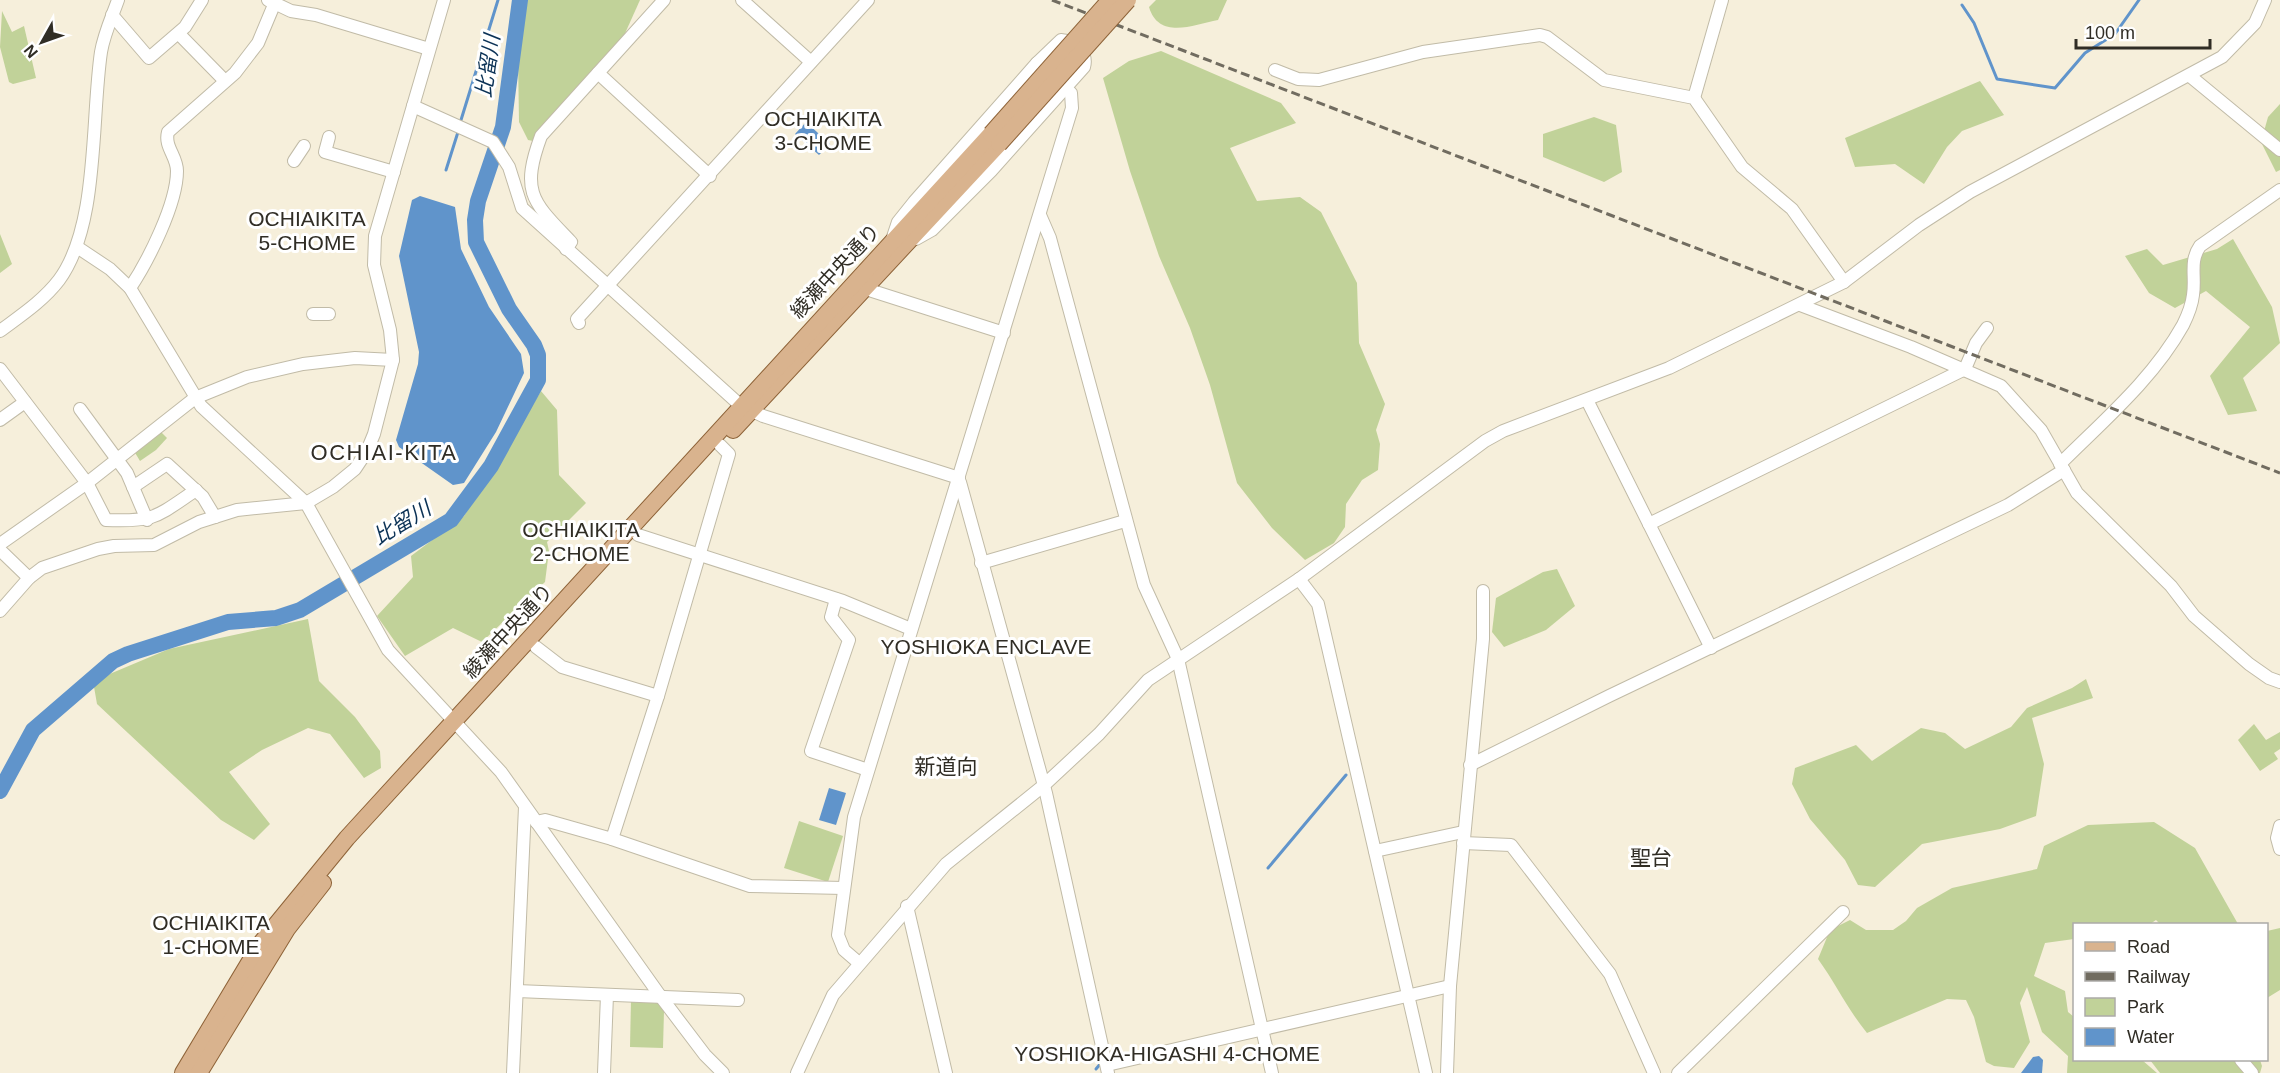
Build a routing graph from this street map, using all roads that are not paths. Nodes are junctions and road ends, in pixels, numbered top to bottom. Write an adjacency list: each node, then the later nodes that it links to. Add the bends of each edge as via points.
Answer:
1 (118, 0): 12 (street)
2 (202, 0): 13 (street)
3 (444, 0): 14 (street)
4 (664, 0): 18 (street)
5 (742, 0): 15 (street)
6 (868, 0): 15 (street)
7 (1110, 0): 25 (main road, bridge)
8 (1128, 0): 25 (main road, bridge)
9 (1722, 0): 22 (street)
10 (2265, 0): 19 (street, via 2255,24 2234,47)
11 (273, 1): 14 (street, via 291,11); 20 (street, via 258,43)
12 (112, 15): 13 (street, via 149,58); 34 (street, via 102,51 86,208)
13 (179, 34): 20 (street)
14 (429, 49): 23 (street)
15 (811, 62): 30 (street)
16 (1037, 63): 21 (street); 21 (street, via 1057,42 1069,41 1085,55 1085,61); 33 (street, via 898,222)
17 (1275, 70): 22 (street, via 1298,79 1319,80 1439,49 1540,35 1557,43 1604,80)
18 (598, 73): 30 (street); 35 (street, via 541,136 533,160 530,183 538,208 571,242)
19 (2190, 76): 27 (street); 36 (street, via 1970,192)
20 (225, 81): 38 (street, via 168,132 167,144 177,164 176,183 155,244)
21 (1066, 87): 32 (street, via 1073,98 1072,108); 33 (street, via 932,230)
22 (1694, 98): 36 (street, via 1742,167 1792,209)
23 (413, 106): 29 (street); 35 (street, via 497,147 509,167 522,208)
24 (329, 137): 29 (street, via 325,152)
25 (995, 139): 33 (main road, 綾瀬中央通り)
26 (304, 146): 28 (street)
27 (2280, 150)
28 (294, 161)
29 (394, 171): 47 (street, via 373,250)
30 (710, 176): 37 (street)
31 (2280, 190): 58 (street, via 2200,246 2193,257 2193,296 2184,323 2133,391)
32 (1041, 215): 46 (street); 66 (street)
33 (897, 244): 39 (main road, 綾瀬中央通り); 53 (main road, 綾瀬中央通り)
34 (77, 247): 38 (street); 45 (street, via 58,282)
35 (566, 249): 37 (street)
36 (1844, 282): 40 (street)
37 (608, 286): 43 (street, via 577,319); 53 (street)
38 (130, 288): 50 (street)
39 (866, 289): 46 (street); 53 (main road, 綾瀬中央通り)
40 (1800, 305): 49 (street); 51 (street, via 1669,368)
41 (314, 314): 42 (street)
42 (329, 314)
43 (579, 323)
44 (1987, 328): 49 (street)
45 (0, 331)
46 (1004, 333): 59 (street)
47 (393, 360): 50 (street, via 355,358 303,364 248,377); 63 (street, via 374,434 361,461 333,487)
48 (0, 369): 52 (street)
49 (1965, 369): 58 (street, via 2001,386 2041,430); 67 (street)
50 (195, 398): 57 (street); 63 (street)
51 (1587, 400): 67 (street); 74 (street, via 1485,441)
52 (25, 402): 55 (street); 60 (street)
53 (746, 408): 56 (main road, 綾瀬中央通り); 59 (street); 84 (main road, 綾瀬中央通り)
54 (80, 409): 57 (street)
55 (0, 420)
56 (720, 445): 68 (main road, 綾瀬中央通り); 71 (street, via 729,454)
57 (117, 459): 60 (street); 61 (street)
58 (2062, 467): 80 (street, via 2008,505); 82 (street, via 2077,493 2171,586 2194,616)
59 (959, 477): 72 (street); 78 (street)
60 (87, 483): 65 (street, via 106,520); 69 (street)
61 (133, 487): 62 (street, via 167,464); 65 (street)
62 (196, 490): 64 (street); 65 (street)
63 (306, 502): 64 (street, via 249,507); 84 (street, via 388,650)
64 (215, 517): 73 (street, via 154,544 98,549 42,568)
65 (147, 520)
66 (1125, 521): 72 (street); 81 (street, via 1144,585)
67 (1649, 524): 80 (street)
68 (638, 535): 71 (street); 79 (main road, 綾瀬中央通り)
69 (0, 544)
70 (0, 550): 73 (street)
71 (698, 555): 76 (street); 83 (street)
72 (981, 563): 87 (street)
73 (28, 578): 77 (street)
74 (1299, 579): 81 (street); 94 (street, via 1318,604)
75 (1483, 591): 85 (street, via 1483,639)
76 (836, 599): 78 (street); 86 (street, via 831,617 849,640 811,751)
77 (0, 611)
78 (911, 629): 86 (street)
79 (536, 647): 83 (street, via 562,667); 84 (main road, 綾瀬中央通り)
80 (1711, 648): 85 (street)
81 (1178, 659): 87 (street, via 1134,693 1099,734); 105 (street)
82 (2274, 680)
83 (658, 696): 92 (street)
84 (457, 724): 88 (street); 108 (main road, 綾瀬中央通り, via 340,846 269,933); 109 (main road, 綾瀬中央通り, via 287,929 261,980)
85 (1470, 765): 91 (street)
86 (868, 770): 95 (street, via 854,817)
87 (1043, 786): 96 (street, via 946,864); 107 (street)
88 (525, 807): 89 (street); 100 (street)
89 (536, 822): 92 (street, via 545,820); 103 (street)
90 (2280, 826): 93 (street)
91 (1463, 837): 94 (street); 99 (street); 118 (street, via 1511,845 1610,974)
92 (612, 839): 95 (street, via 750,885)
93 (2280, 849)
94 (1375, 851): 102 (street)
95 (844, 888): 98 (street, via 838,936 844,950)
96 (907, 906): 98 (street); 114 (street)
97 (1843, 912): 119 (street)
98 (859, 963): 113 (street, via 825,1007)
99 (1450, 986): 102 (street); 117 (street)
100 (517, 991): 101 (street); 110 (street)
101 (607, 995): 103 (street); 111 (street)
102 (1408, 996): 105 (street); 116 (street)
103 (661, 997): 104 (street); 112 (street)
104 (738, 1000)
105 (1263, 1029): 107 (street); 115 (street)
106 (2243, 1061): 120 (street)
107 (1107, 1069)
108 (183, 1073)
109 (199, 1073)
110 (513, 1073)
111 (604, 1073)
112 (723, 1073)
113 (797, 1073)
114 (946, 1073)
115 (1272, 1073)
116 (1426, 1073)
117 (1447, 1073)
118 (1654, 1073)
119 (1678, 1073)
120 (2252, 1073)

